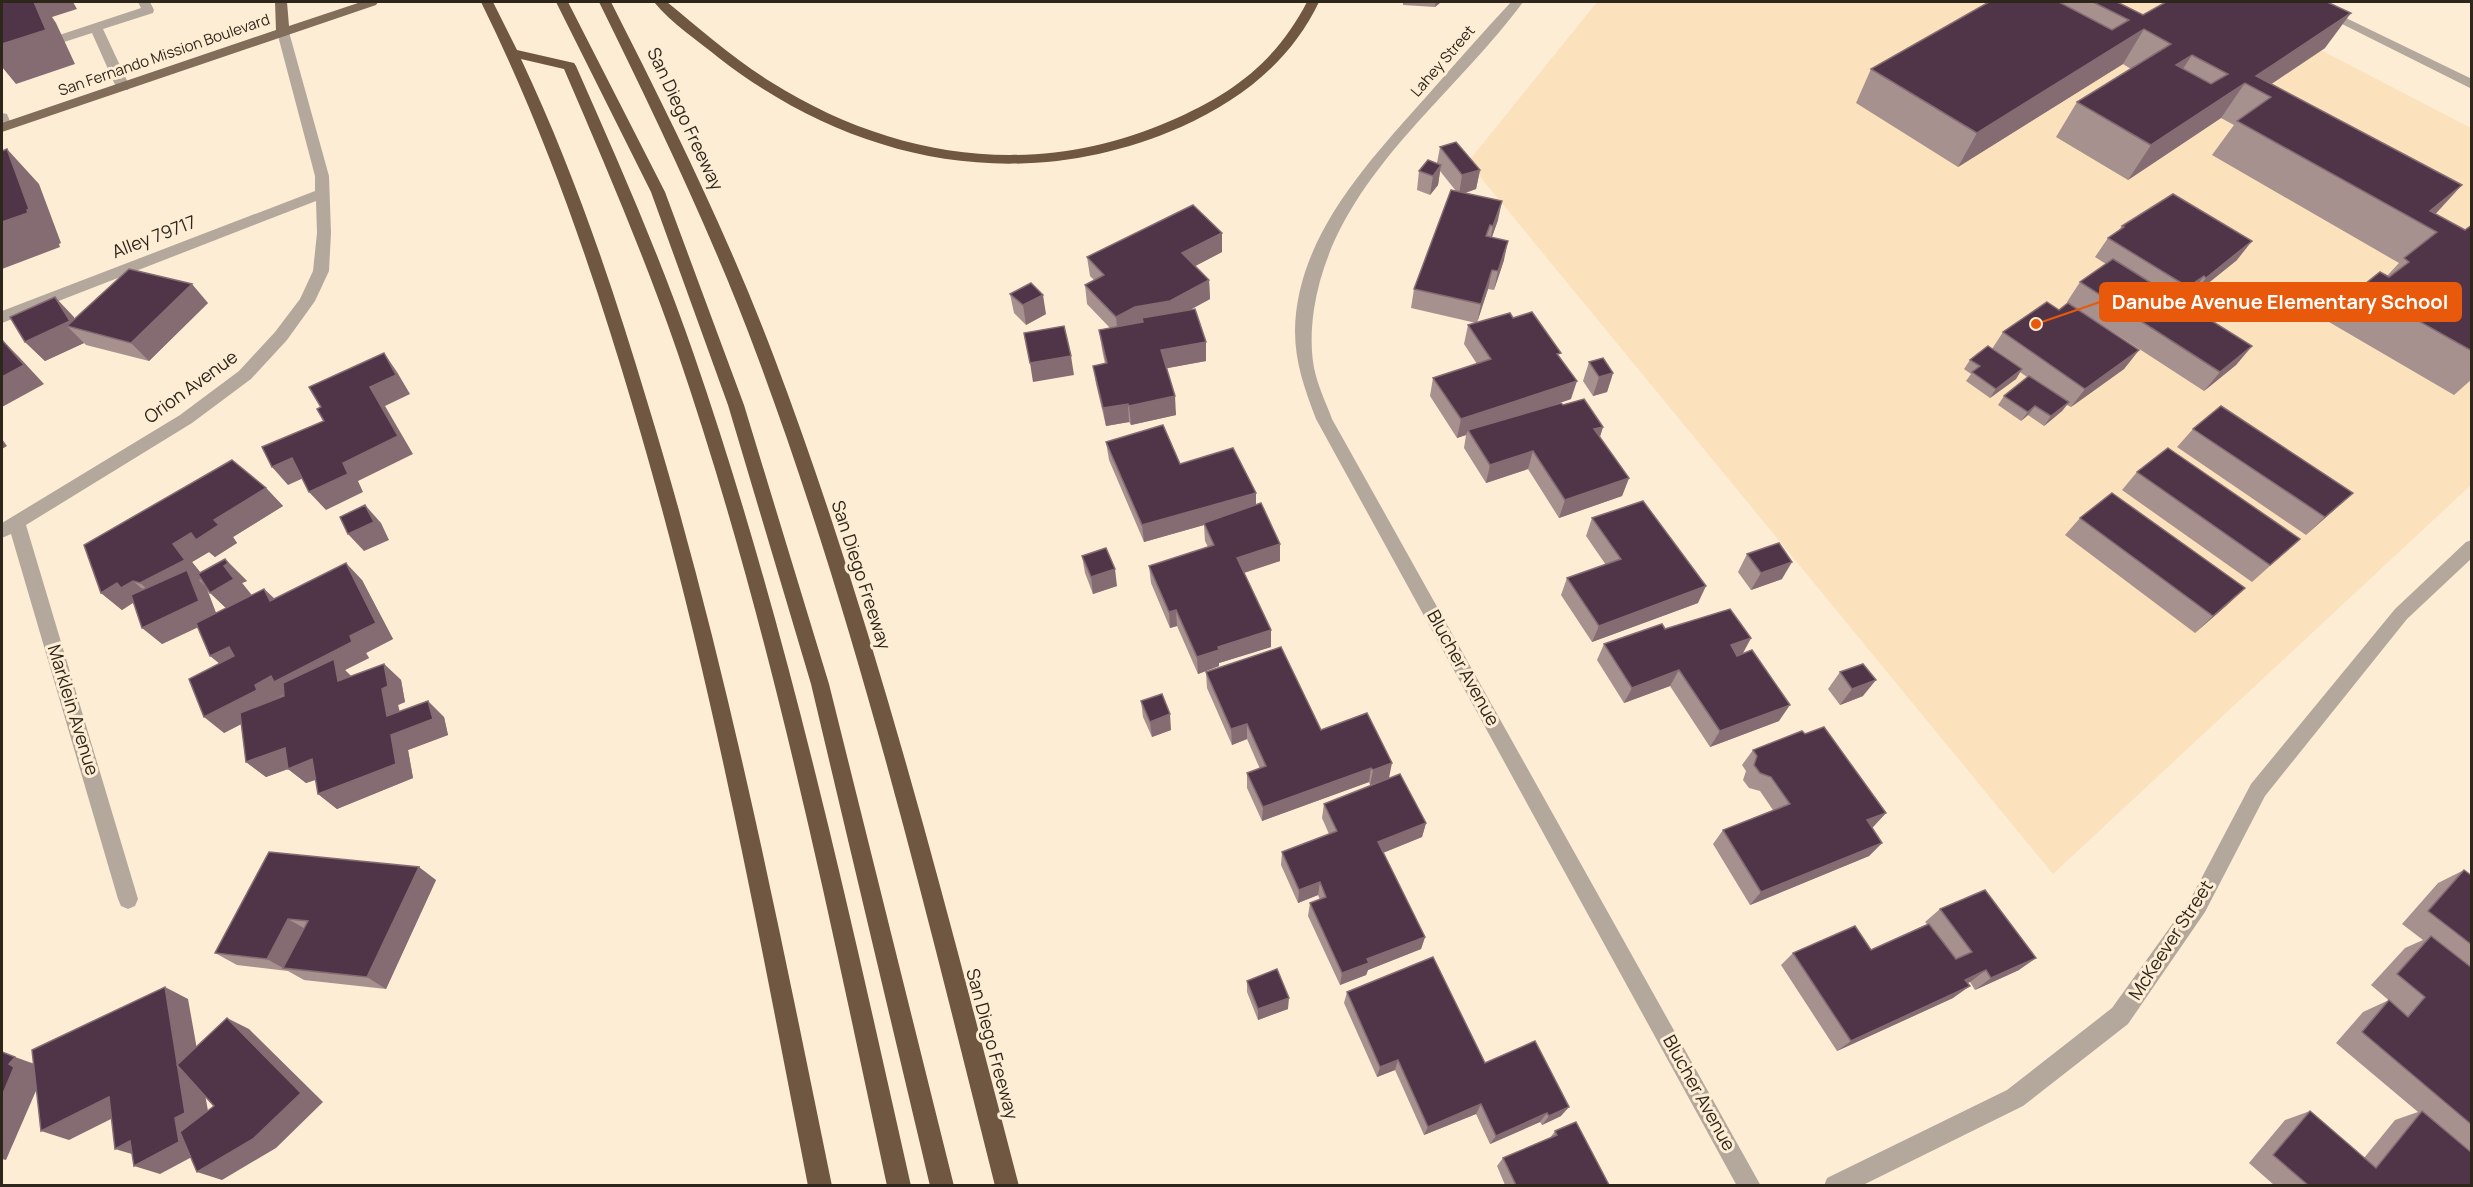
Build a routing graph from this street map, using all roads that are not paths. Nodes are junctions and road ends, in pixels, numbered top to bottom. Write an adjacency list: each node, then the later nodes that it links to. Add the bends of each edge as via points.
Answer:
1 (144, 2): 11 (street, via 148,9)
2 (281, 2): 12 (main road, Orion Avenue)
3 (372, 2): 12 (main road, San Fernando Mission Boulevard)
4 (562, 2): 26 (highway, via 658,192 736,405 820,684)
5 (604, 2): 27 (highway, San Diego Freeway, via 672,136 727,263 766,357 822,520 900,772)
6 (660, 2): 7 (highway, via 720,54 781,95 840,124 929,153 1017,160 1106,148 1177,124 1211,106 1270,66 1289,45)
7 (1313, 2)
8 (1517, 2): 18 (street, Lahey Street)
9 (2304, 2): 15 (street)
10 (488, 3): 13 (highway)
11 (96, 27): 14 (street); 16 (street)
12 (283, 32): 16 (main road, San Fernando Mission Boulevard); 19 (street, Orion Avenue, via 322,176)
13 (515, 53): 24 (highway, via 607,297 683,552 745,807); 25 (highway, via 569,66 631,212 699,392 768,626)
14 (2, 58)
15 (2472, 84)
16 (123, 87): 17 (main road, San Fernando Mission Boulevard)
17 (3, 124)
18 (1394, 141): 28 (street, Blucher Avenue, via 1352,194 1322,249 1310,285 1303,330 1307,375 1324,419)
19 (321, 194): 20 (street, Alley 79717); 21 (street, Orion Avenue, via 321,271 307,301 245,375 186,419)
20 (2, 317)
21 (9, 526): 23 (street, Marklein Avenue)
22 (2472, 547): 29 (street, McKeever Street, via 2401,614 2258,790 2198,905 2120,1016 2015,1098)
23 (128, 899)
24 (820, 1185)
25 (899, 1185)
26 (942, 1185)
27 (1007, 1185)
28 (1750, 1185)
29 (1835, 1185)

